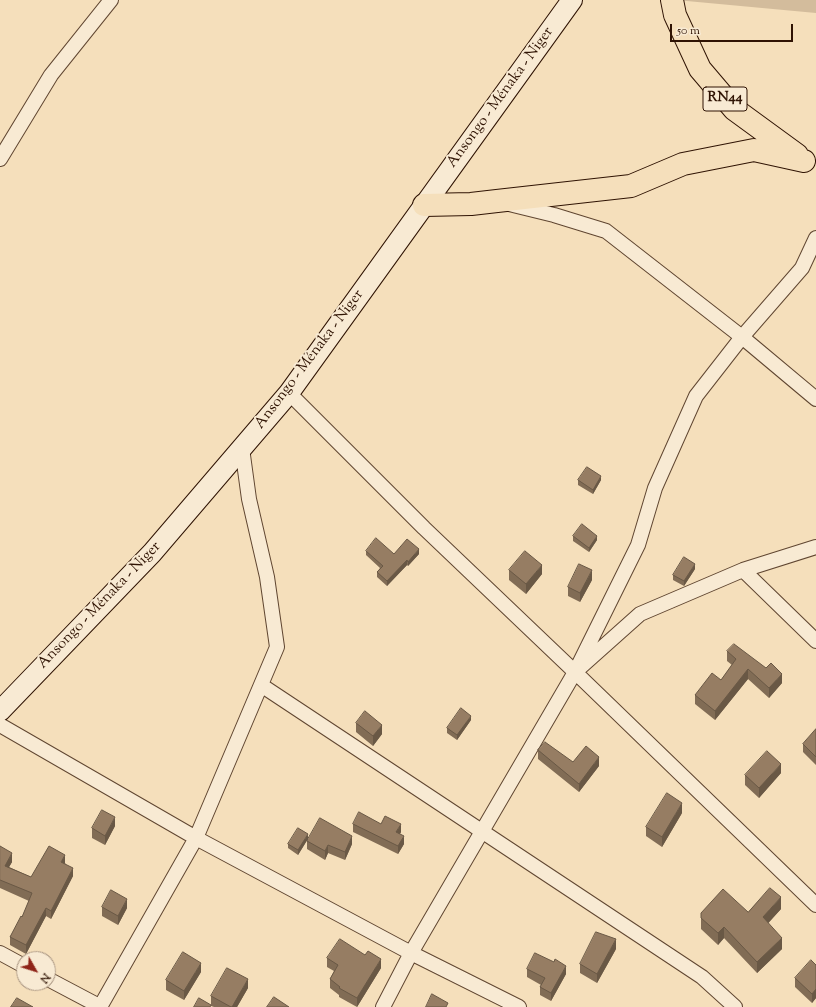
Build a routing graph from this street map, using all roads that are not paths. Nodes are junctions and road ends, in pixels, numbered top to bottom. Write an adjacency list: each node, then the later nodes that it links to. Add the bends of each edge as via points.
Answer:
1 (111, 0): 4 (street, via 51,75)
2 (572, 0): 7 (main road, Ansongo - Ménaka - Niger)
3 (672, 0): 5 (main road, RN44, via 675,15 700,69 734,109)
4 (0, 159)
5 (810, 164): 6 (main road, via 754,150 683,164 631,186)
6 (497, 201): 7 (main road); 9 (street, via 606,231)
7 (424, 205): 10 (main road, Ansongo - Ménaka - Niger)
8 (816, 238): 9 (street, via 802,268)
9 (742, 337): 11 (street); 16 (street, via 696,396 654,488 638,545)
10 (289, 393): 12 (main road, Ansongo - Ménaka - Niger); 16 (street, via 424,528)
11 (816, 399)
12 (242, 448): 17 (street, via 249,499 267,577 277,648); 18 (main road, Ansongo - Ménaka - Niger, via 152,553)
13 (816, 547): 14 (street)
14 (743, 570): 15 (street); 16 (street, via 640,614)
15 (816, 641)
16 (575, 672): 20 (street); 22 (street)
17 (261, 685): 20 (street); 21 (street)
18 (0, 711)
19 (0, 725): 21 (street)
20 (482, 832): 24 (street); 30 (street, via 702,977)
21 (196, 838): 24 (street); 27 (street)
22 (816, 906)
23 (0, 953): 25 (street)
24 (411, 953): 28 (street); 29 (street)
25 (16, 962)
26 (56, 983): 27 (street)
27 (100, 1007)
28 (383, 1007)
29 (519, 1007)
30 (735, 1007)

